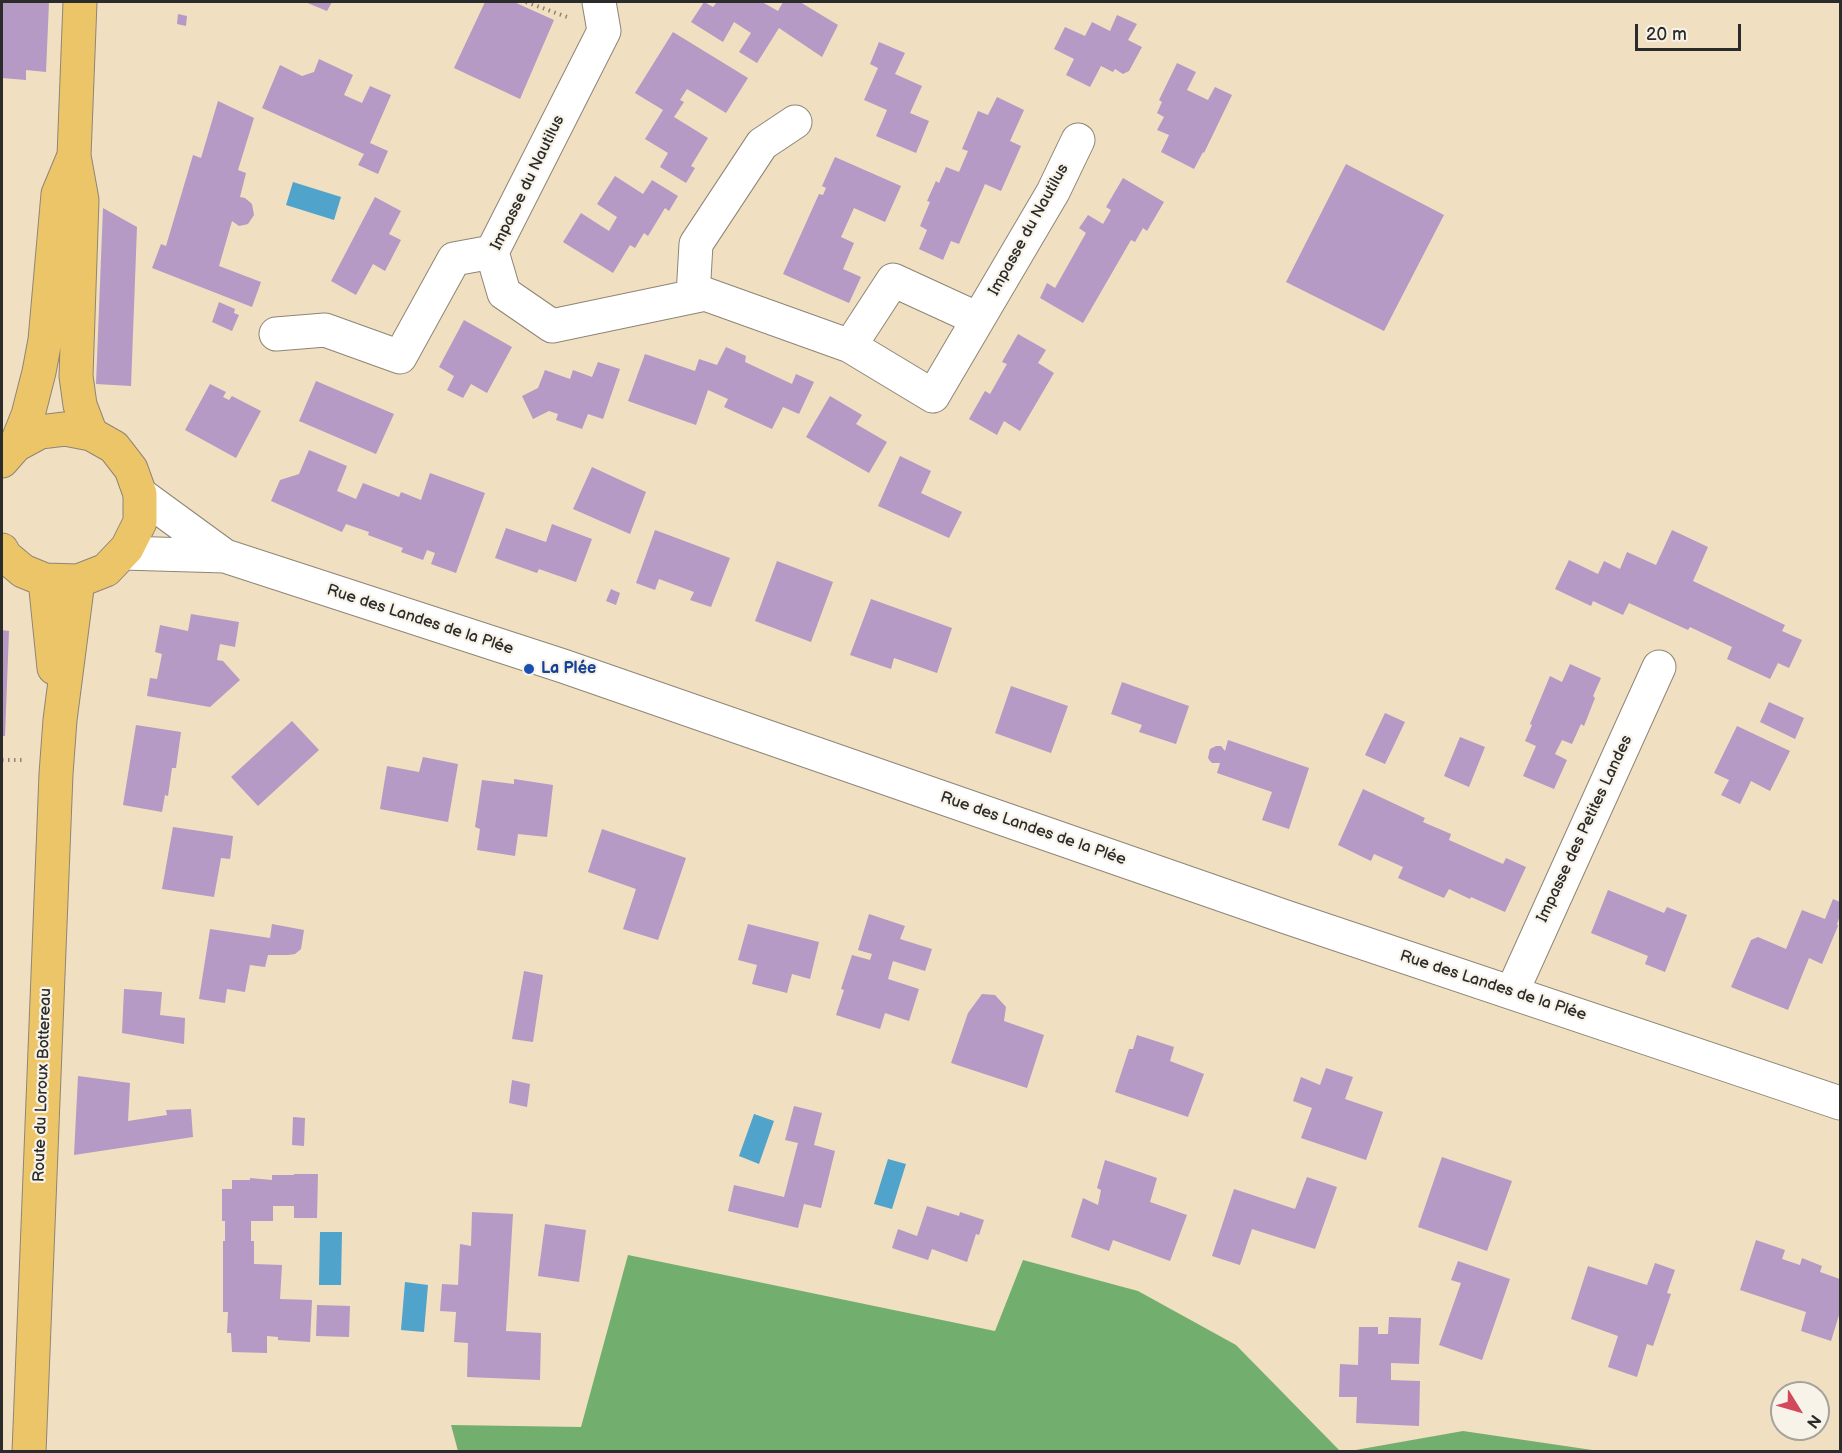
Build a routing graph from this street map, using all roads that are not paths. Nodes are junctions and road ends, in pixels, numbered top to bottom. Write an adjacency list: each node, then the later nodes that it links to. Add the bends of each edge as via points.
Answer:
1 (80, 2): 5 (main road)
2 (599, 2): 6 (street, Impasse du Nautilus, via 604,31)
3 (795, 122): 7 (street, via 762,144 696,244)
4 (1078, 140): 8 (street, Impasse du Nautilus, via 1053,192)
5 (74, 156): 11 (main road, via 82,200 76,376 80,405); 12 (main road, via 58,194 39,372 28,415)
6 (492, 252): 7 (street, Impasse du Nautilus, via 504,293 552,326); 9 (street, via 454,258 400,357 325,330)
7 (693, 296): 10 (street, Impasse du Nautilus, via 705,294)
8 (978, 319): 10 (street, via 893,280); 10 (street, Impasse du Nautilus, via 933,396)
9 (276, 334)
10 (850, 346)
11 (91, 434): 12 (main road, via 65,429 39,432); 13 (main road, via 114,447 131,469)
12 (9, 453)
13 (140, 494): 15 (main road, via 140,522); 16 (street, Rue des Landes de la Plée)
14 (2, 550): 17 (main road, via 23,571)
15 (123, 553): 16 (street, Rue des Landes de la Plée); 18 (main road, via 106,570)
16 (225, 556): 21 (street, Rue des Landes de la Plée, via 564,666)
17 (45, 580): 18 (main road); 20 (main road, Route du Loroux Bottereau)
18 (78, 581): 20 (main road, Route du Loroux Bottereau)
19 (1659, 667): 21 (street, Impasse des Petites Landes)
20 (60, 720): 23 (main road, Route du Loroux Bottereau)
21 (1512, 992): 22 (street, Rue des Landes de la Plée)
22 (1840, 1103)
23 (29, 1452)

